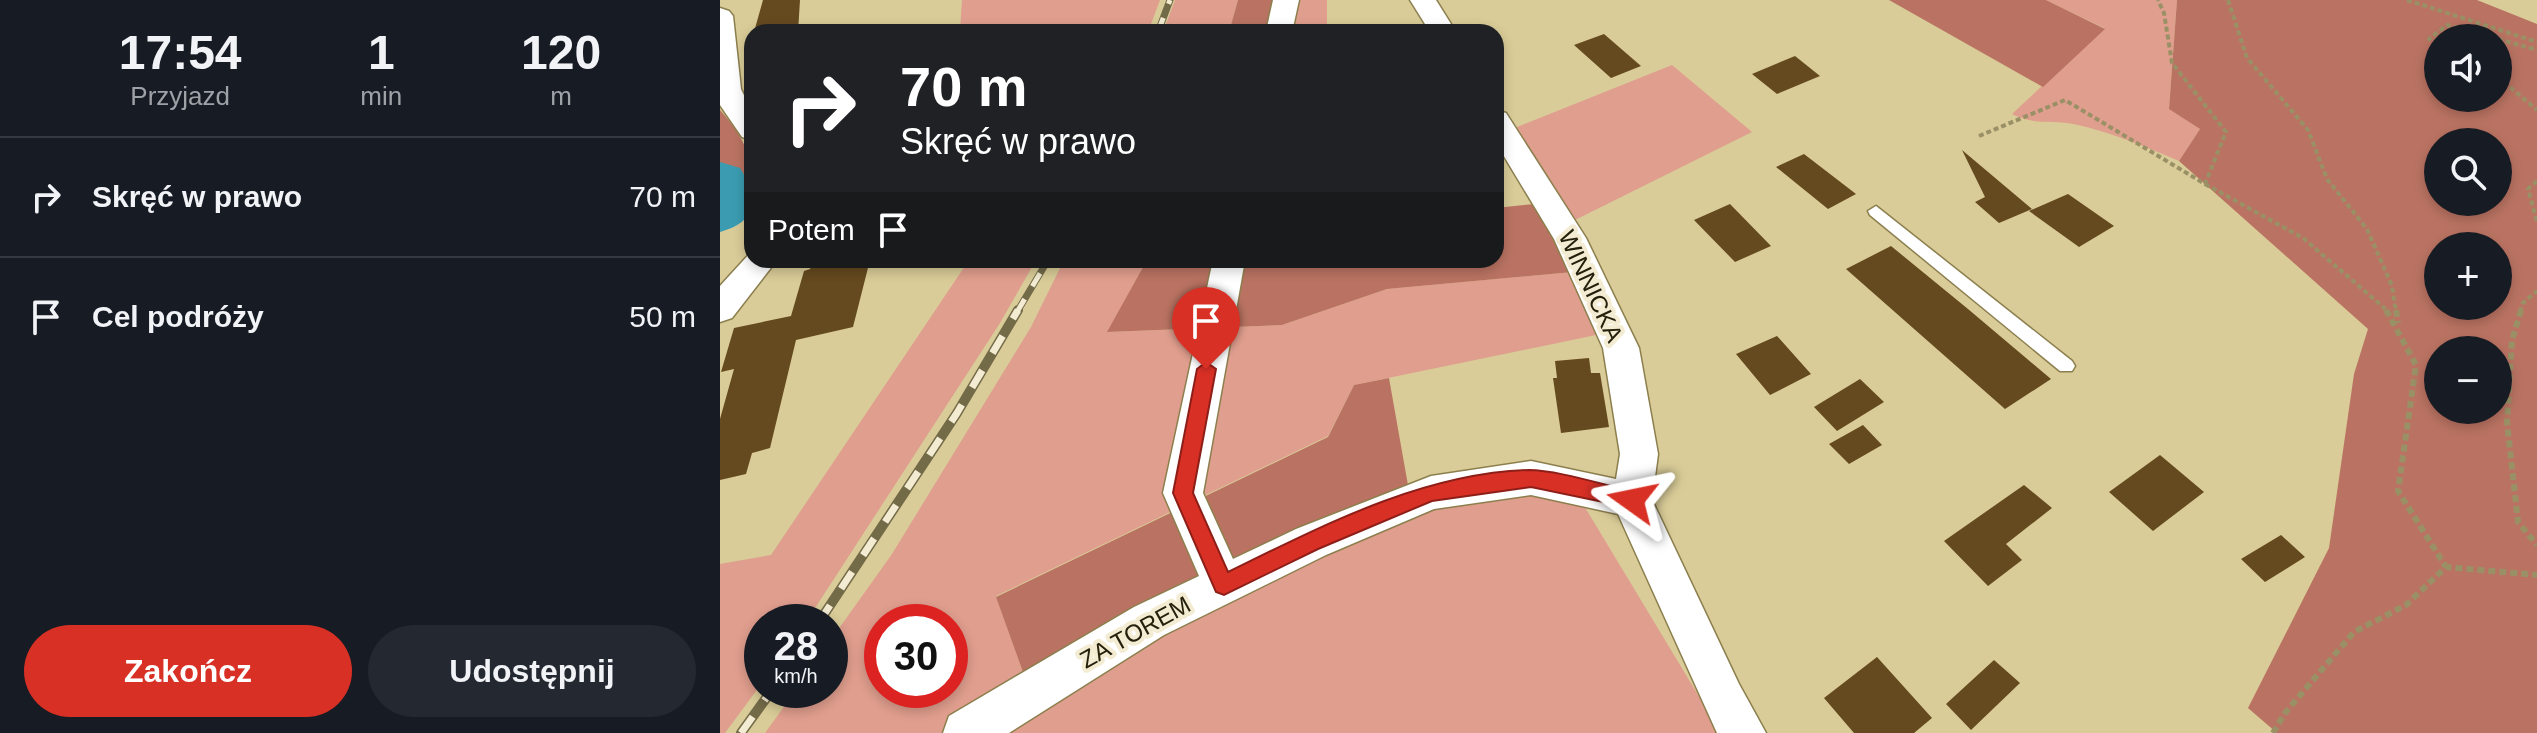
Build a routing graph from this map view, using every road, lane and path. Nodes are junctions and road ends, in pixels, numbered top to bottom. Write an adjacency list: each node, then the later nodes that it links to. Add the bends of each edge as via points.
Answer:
1 (1286, 0): 7 (street)
2 (1423, 0): 8 (street)
3 (2158, 0): 18 (path, via 2172,63 2226,132)
4 (2228, 0): 25 (path, via 2247,58 2308,130 2327,179 2367,229 2392,286)
5 (2407, 0): 9 (path)
6 (720, 16): 14 (street, via 727,89)
7 (1281, 24)
8 (1438, 24)
9 (2537, 42)
10 (2512, 43): 11 (path)
11 (2537, 50)
12 (2512, 89): 13 (path)
13 (2537, 110)
14 (744, 121)
15 (1504, 132): 27 (street, WINNICKA, via 1570,238 1621,348 1639,454)
16 (1979, 136): 18 (path, via 2065,100)
17 (2537, 181): 20 (path, via 2528,189)
18 (2205, 184): 25 (path, via 2303,238 2391,314)
19 (1876, 211): 26 (lane)
20 (2537, 222)
21 (754, 268): 24 (street)
22 (1227, 268): 31 (street, via 1183,493)
23 (2537, 291): 28 (path, via 2523,303 2512,340 2507,422 2518,522)
24 (720, 309)
25 (2399, 328): 29 (path, via 2416,365 2398,491)
26 (2066, 366)
27 (1632, 500): 31 (street, ZA TOREM, via 1531,478 1431,493); 33 (street)
28 (2537, 545)
29 (2446, 567): 30 (path); 34 (path, via 2406,605 2354,632)
30 (2537, 575)
31 (1224, 585): 32 (street, ZA TOREM, via 1149,621)
32 (966, 733)
33 (1743, 733)
34 (2273, 733)

